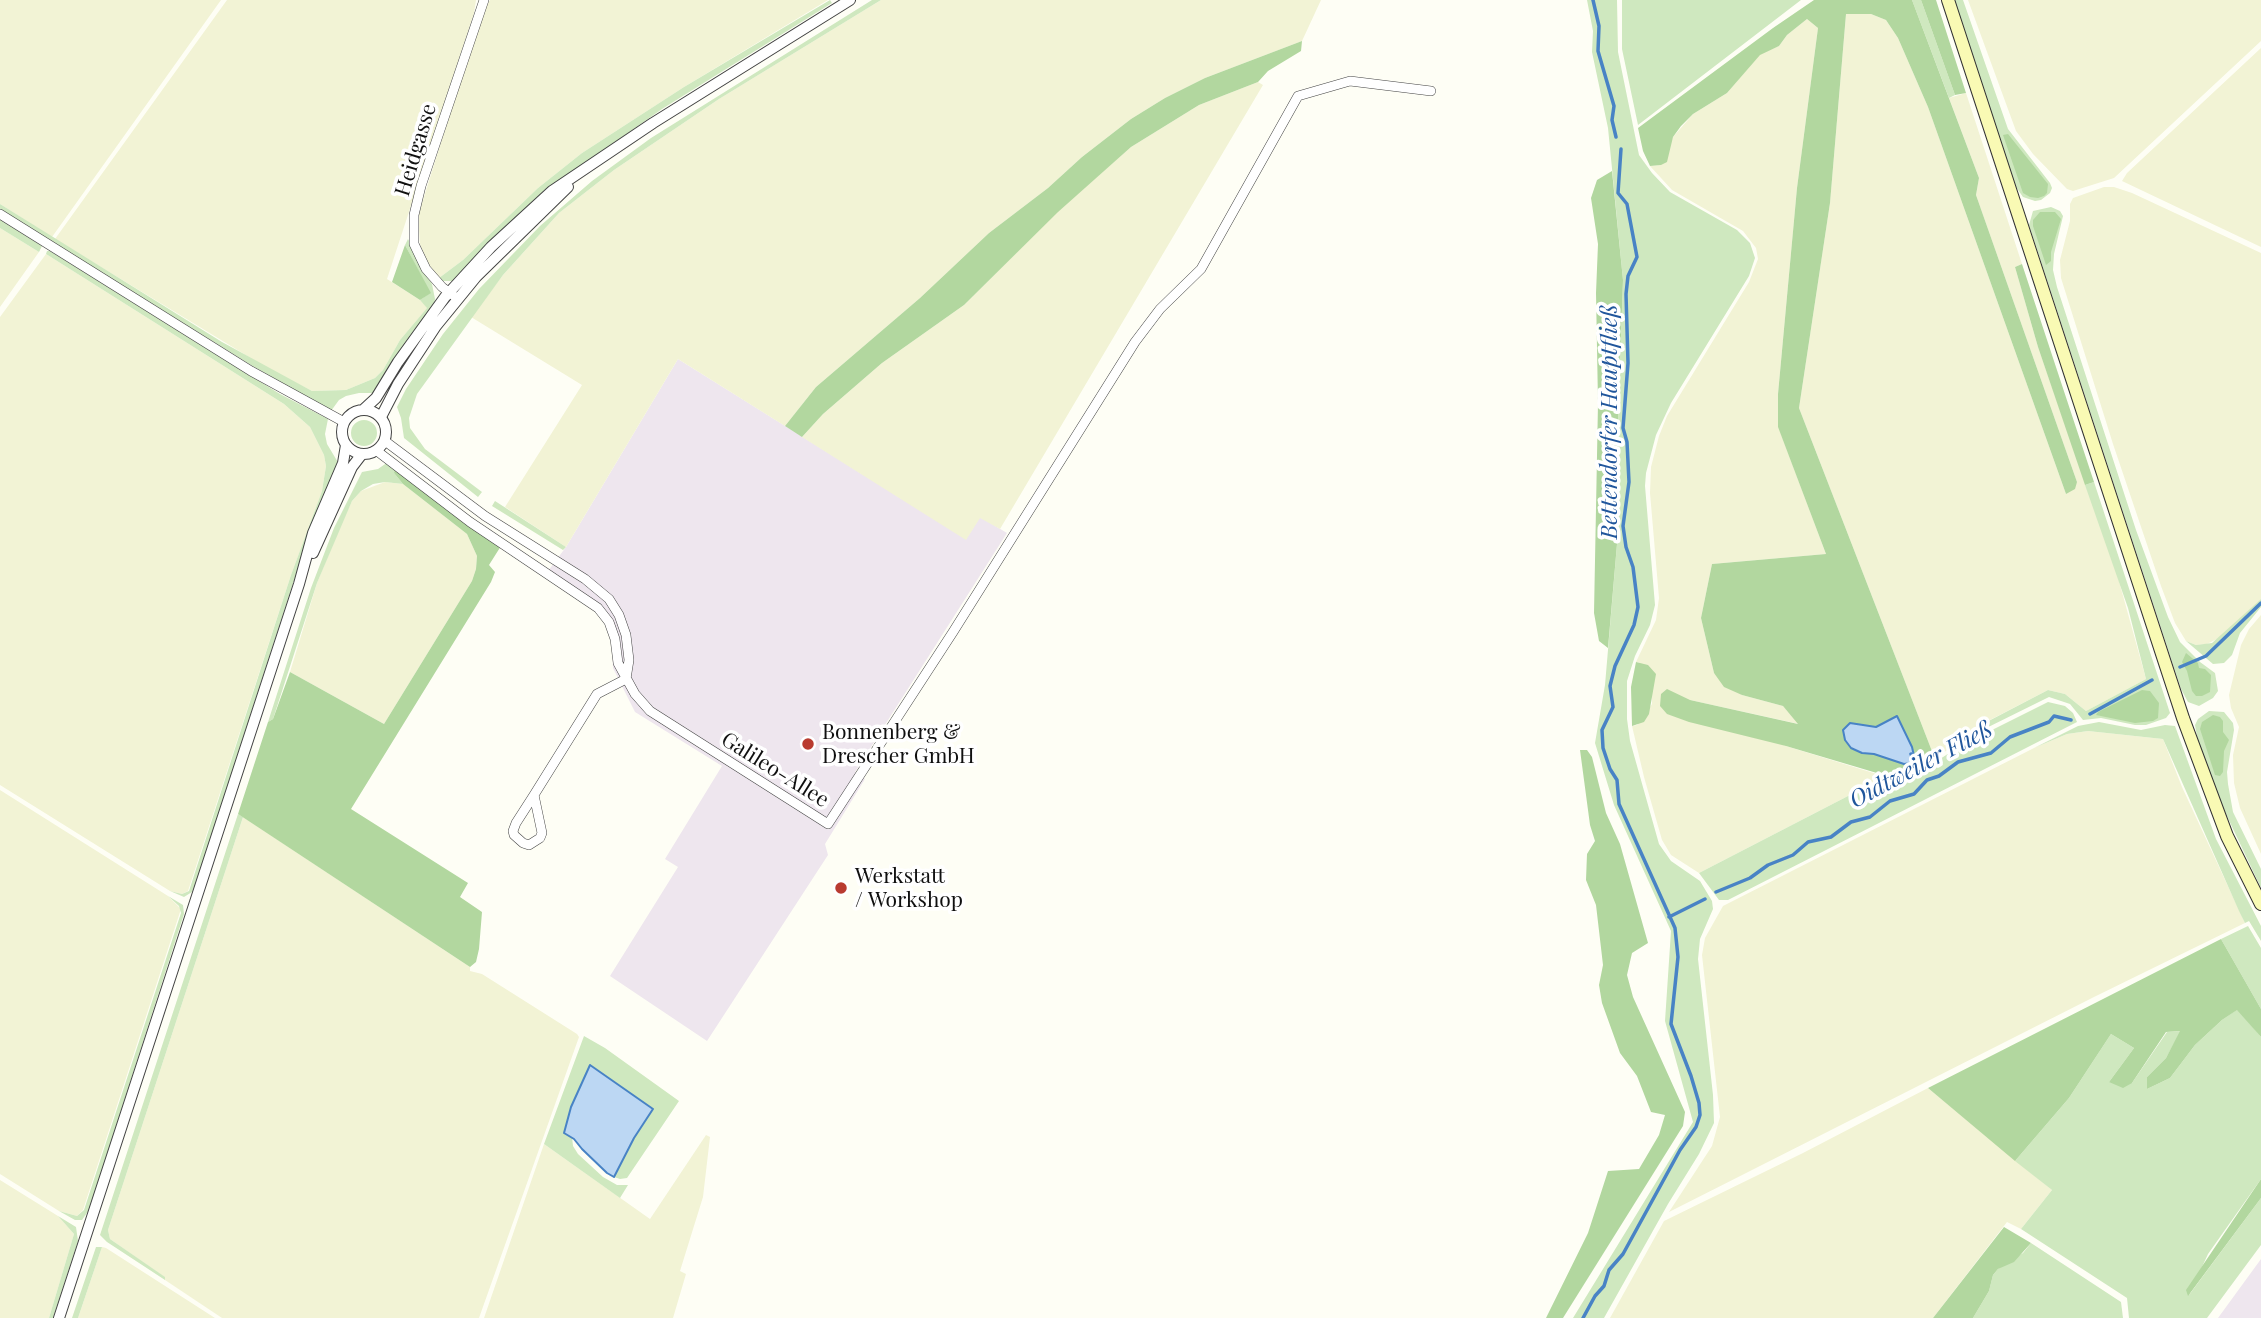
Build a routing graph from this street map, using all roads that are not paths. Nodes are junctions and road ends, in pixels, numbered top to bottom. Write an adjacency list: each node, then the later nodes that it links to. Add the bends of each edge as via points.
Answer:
1 (484, 0): 6 (street, Heidgasse, via 414,215 414,244 426,268)
2 (850, 0): 6 (street, via 585,171)
3 (1948, 0): 17 (main road, via 2183,718 2227,836)
4 (1431, 90): 15 (street, Galileo-Allee, via 1350,81 1298,96 1201,269 1160,309 1135,342 828,824 650,711)
5 (0, 214): 9 (street, via 251,371)
6 (454, 296): 7 (street); 8 (street)
7 (363, 410): 8 (street); 9 (street)
8 (381, 417): 10 (street)
9 (344, 422): 11 (street)
10 (385, 440): 12 (street); 15 (street, via 485,516 609,599 626,635)
11 (346, 445): 13 (street); 14 (street)
12 (377, 451): 13 (street); 15 (street, Galileo-Allee, via 470,522 598,608 609,622)
13 (362, 454): 14 (street)
14 (299, 584): 18 (street)
15 (626, 679): 16 (street, via 597,694)
16 (534, 794): 16 (street, via 513,831 516,839 529,845 542,833)
17 (2261, 904)
18 (60, 1318)

